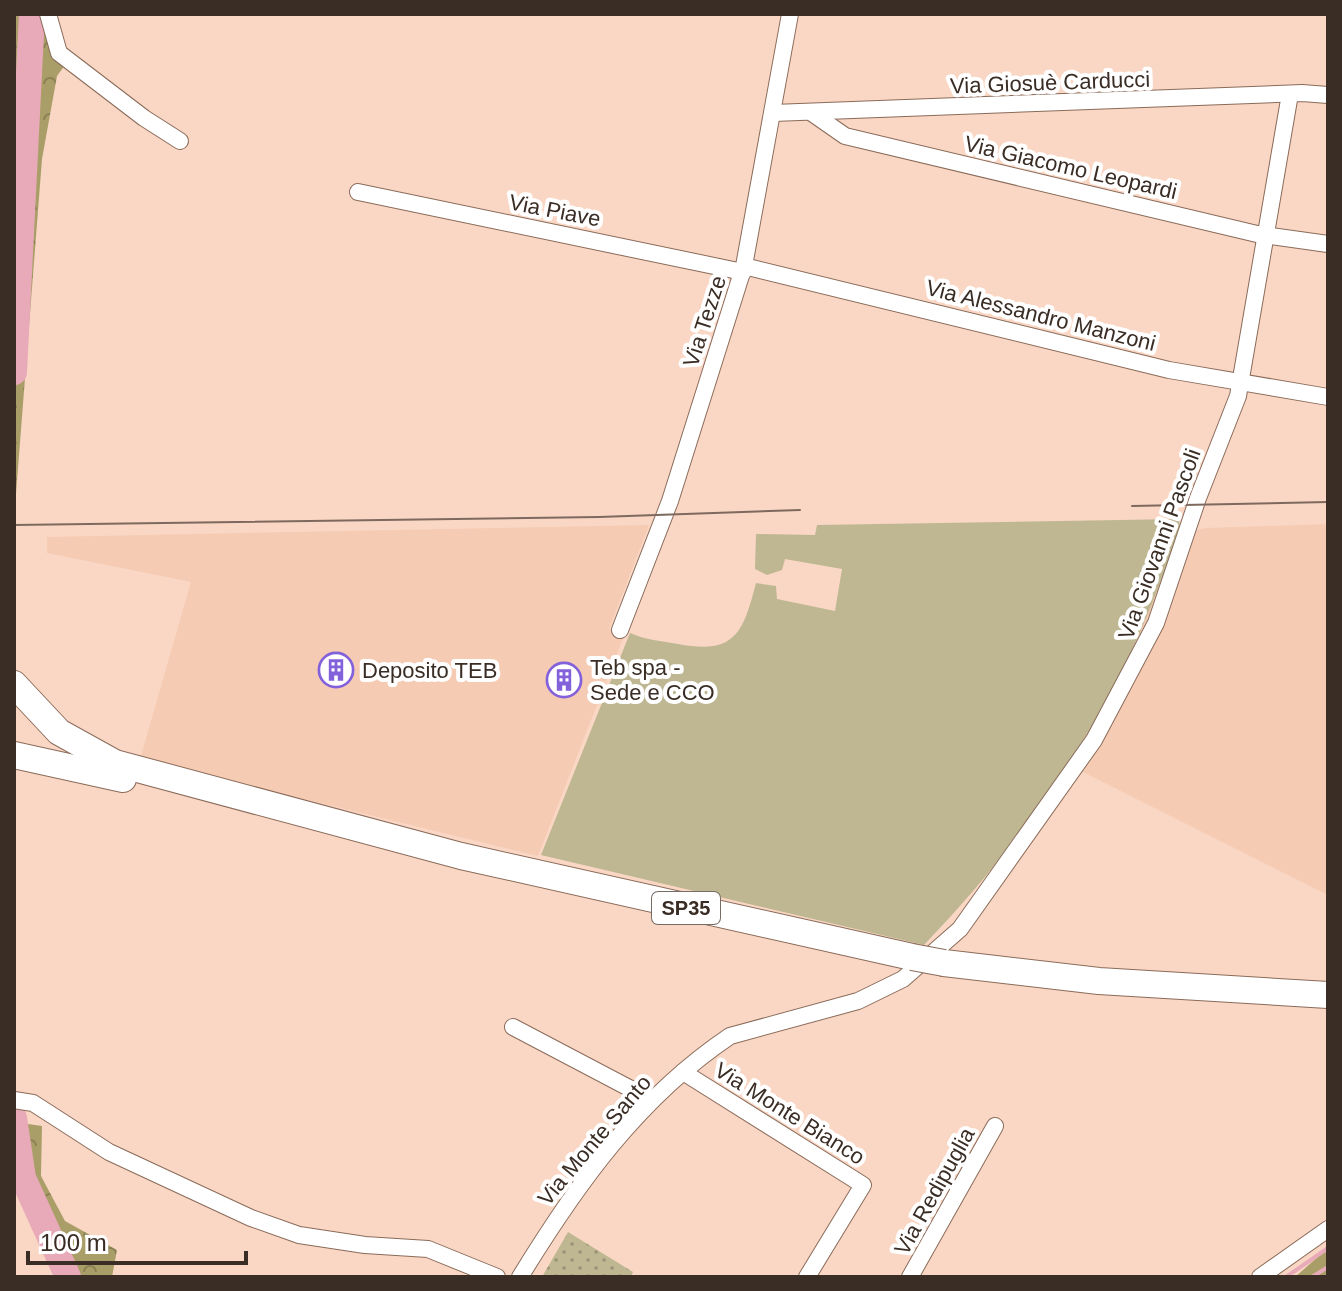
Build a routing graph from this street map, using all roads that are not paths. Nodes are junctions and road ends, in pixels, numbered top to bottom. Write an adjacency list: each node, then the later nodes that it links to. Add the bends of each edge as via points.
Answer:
1 (48, 14): 7 (street, via 59,53)
2 (790, 14): 5 (street, Via Tezze)
3 (1290, 94): 4 (street, Via Giosuè Carducci); 6 (street, Via Giosuè Carducci); 9 (street, Via Giovanni Pascoli)
4 (1328, 95)
5 (773, 113): 6 (street, Via Giosuè Carducci); 11 (street, Via Tezze)
6 (812, 113): 9 (street, Via Giacomo Leopardi, via 845,136)
7 (180, 141)
8 (358, 192): 11 (street, Via Piave)
9 (1265, 236): 10 (street, Via Giacomo Leopardi); 12 (street, Via Giovanni Pascoli)
10 (1328, 244)
11 (743, 269): 12 (street, Via Alessandro Manzoni); 14 (street, Via Tezze, via 670,501)
12 (1240, 385): 13 (street, Via Alessandro Manzoni); 18 (street, Via Giovanni Pascoli, via 1156,623 1126,686 960,929)
13 (1328, 397)
14 (620, 630)
15 (15, 685): 17 (highway, via 59,732 115,763)
16 (14, 755): 17 (highway, SP35)
17 (461, 856): 18 (highway, SP35)
18 (930, 957): 19 (highway, SP35, via 1099,981); 21 (street, Via Monte Santo, via 884,991 730,1036)
19 (1328, 995)
20 (513, 1027): 22 (street)
21 (683, 1072): 22 (street, Via Monte Santo); 29 (street, Via Monte Bianco, via 863,1185)
22 (650, 1099): 28 (street, Via Monte Santo, via 558,1215)
23 (14, 1100): 27 (street, via 33,1103 109,1152 251,1218 299,1235 428,1249)
24 (995, 1126): 30 (street, Via Redipuglia)
25 (1328, 1229): 26 (street)
26 (1262, 1276)
27 (497, 1277)
28 (520, 1277)
29 (807, 1277)
30 (910, 1277)

